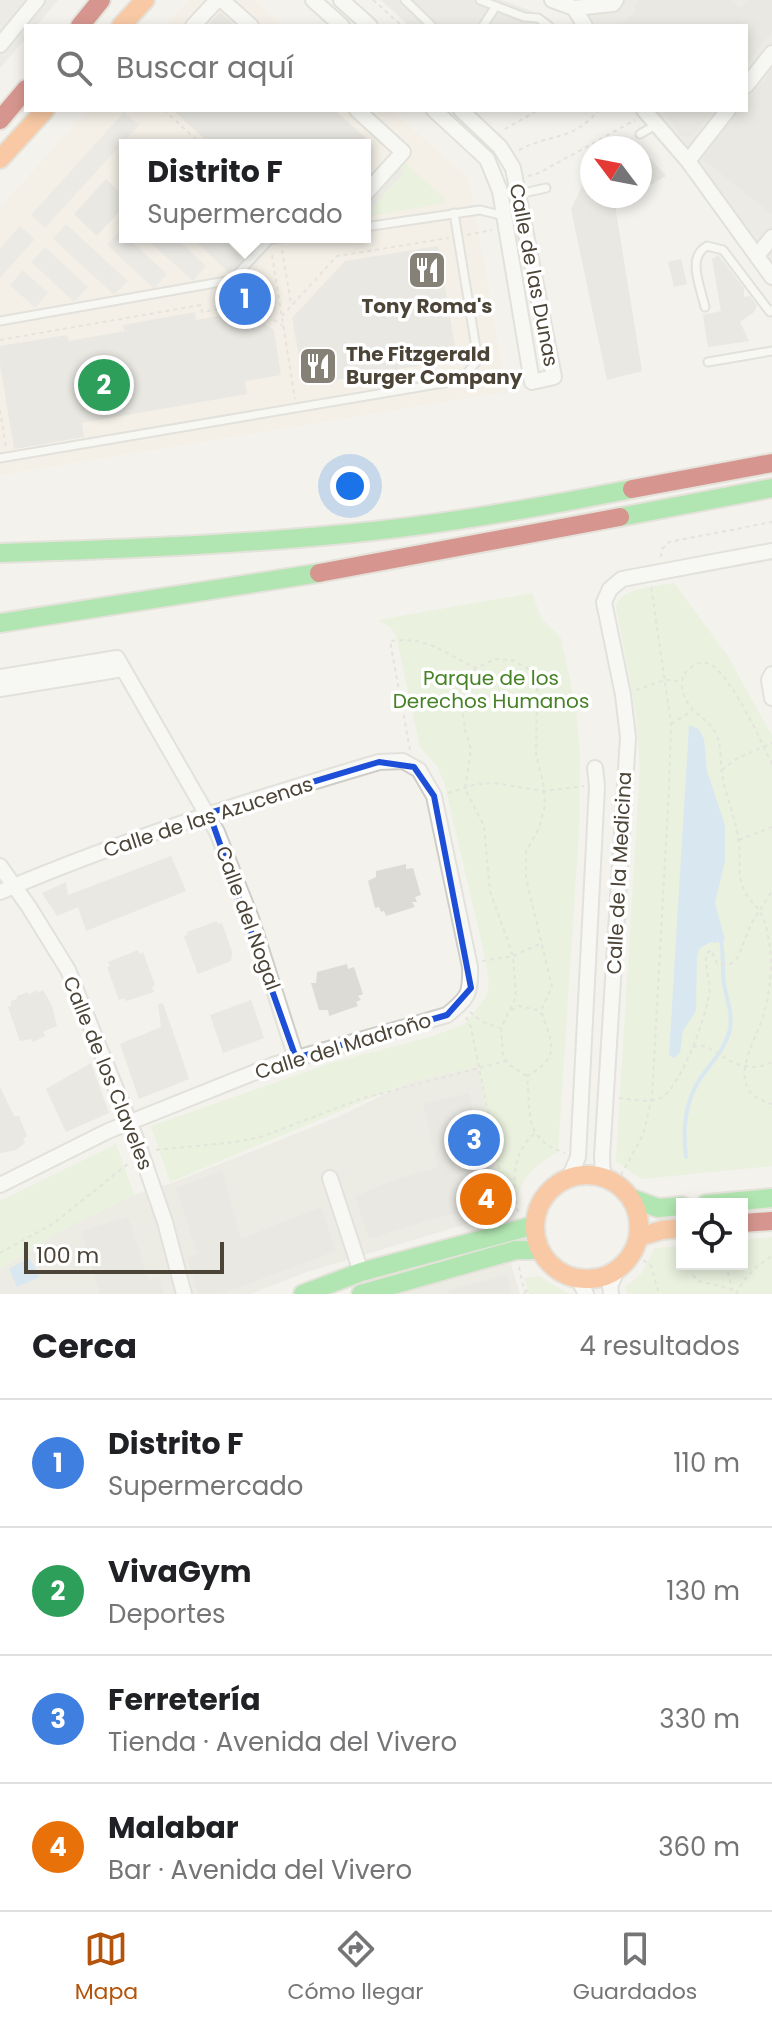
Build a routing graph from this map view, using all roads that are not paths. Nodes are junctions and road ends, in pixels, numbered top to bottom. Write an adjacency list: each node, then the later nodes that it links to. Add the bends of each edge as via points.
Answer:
1 (37, 0): 25 (street)
2 (101, 0): 14 (main road)
3 (145, 0): 15 (main road)
4 (220, 0): 16 (street); 17 (street)
5 (313, 0): 18 (street)
6 (341, 0): 19 (street)
7 (405, 0): 20 (lane)
8 (480, 0): 11 (lane)
9 (552, 0): 12 (street)
10 (616, 0): 12 (street)
11 (496, 6): 13 (lane); 21 (lane)
12 (574, 8): 24 (street)
13 (524, 17): 22 (lane); 23 (lane)
14 (82, 24)
15 (123, 24)
16 (195, 24)
17 (249, 24)
18 (340, 24)
19 (368, 24)
20 (430, 24)
21 (486, 24)
22 (529, 24)
23 (546, 24)
24 (584, 24)
25 (0, 45)
26 (772, 53): 27 (street)
27 (748, 83)
28 (24, 91): 35 (main road)
29 (43, 112): 37 (main road)
30 (359, 112): 39 (street, via 403,152)
31 (436, 112): 43 (street, Calle de las Dunas, via 487,159)
32 (463, 112): 40 (street, Calle de las Dunas, via 507,157)
33 (726, 112): 38 (street)
34 (649, 116): 36 (lane); 38 (street)
35 (0, 120)
36 (640, 134)
37 (0, 159)
38 (688, 161): 47 (street)
39 (371, 187)
40 (517, 187): 41 (lane); 43 (street, Calle de las Dunas, via 554,377 532,382)
41 (546, 188)
42 (454, 213): 43 (lane, via 480,210); 44 (lane); 54 (lane, via 478,360 461,380)
43 (506, 222)
44 (371, 226)
45 (772, 237): 47 (street)
46 (265, 243): 51 (lane, via 232,280)
47 (757, 256): 48 (street)
48 (772, 277)
49 (705, 307): 50 (lane, via 695,262 707,246 723,250)
50 (772, 310)
51 (0, 321)
52 (772, 351): 53 (lane)
53 (708, 362)
54 (4, 457)
55 (772, 461): 58 (main road, via 529,510 403,527 214,546)
56 (772, 488): 59 (main road, via 349,568)
57 (772, 551): 74 (street, Calle de la Medicina, via 622,579 604,602 628,737 605,1097)
58 (0, 553)
59 (0, 623)
60 (120, 663): 61 (street); 63 (street); 66 (street, Calle del Nogal)
61 (0, 677)
62 (770, 677): 64 (street)
63 (0, 689)
64 (772, 698)
65 (595, 768): 73 (street, Calle de la Medicina, via 578,1157)
66 (209, 813): 68 (street, Calle de las Azucenas); 69 (street, Calle de las Azucenas, via 379,762 403,761 416,769 434,796 469,963 471,988); 70 (street, Calle del Nogal, via 251,918)
67 (0, 866): 68 (street, Calle de los Claveles)
68 (7, 889): 71 (street, Calle de los Claveles, via 68,970)
69 (460, 1005): 70 (street, Calle del Madroño, via 447,1015)
70 (296, 1058): 71 (street, Calle del Madroño)
71 (130, 1122): 75 (street, Calle del Madroño); 89 (street, Calle de los Claveles)
72 (330, 1178): 86 (street)
73 (569, 1178): 74 (main road, via 592,1175); 83 (main road, via 543,1199)
74 (609, 1180): 76 (main road)
75 (0, 1185)
76 (631, 1198): 79 (main road, via 658,1208); 84 (main road, via 639,1217)
77 (772, 1198): 78 (main road)
78 (748, 1200)
79 (676, 1206)
80 (772, 1221): 81 (main road)
81 (748, 1223)
82 (676, 1229): 84 (main road)
83 (521, 1234): 86 (main road); 87 (main road); 88 (main road)
84 (636, 1244): 85 (main road)
85 (617, 1271): 87 (main road); 91 (street)
86 (361, 1272): 90 (main road)
87 (582, 1286)
88 (367, 1293)
89 (184, 1294)
90 (303, 1294)
91 (611, 1294)

